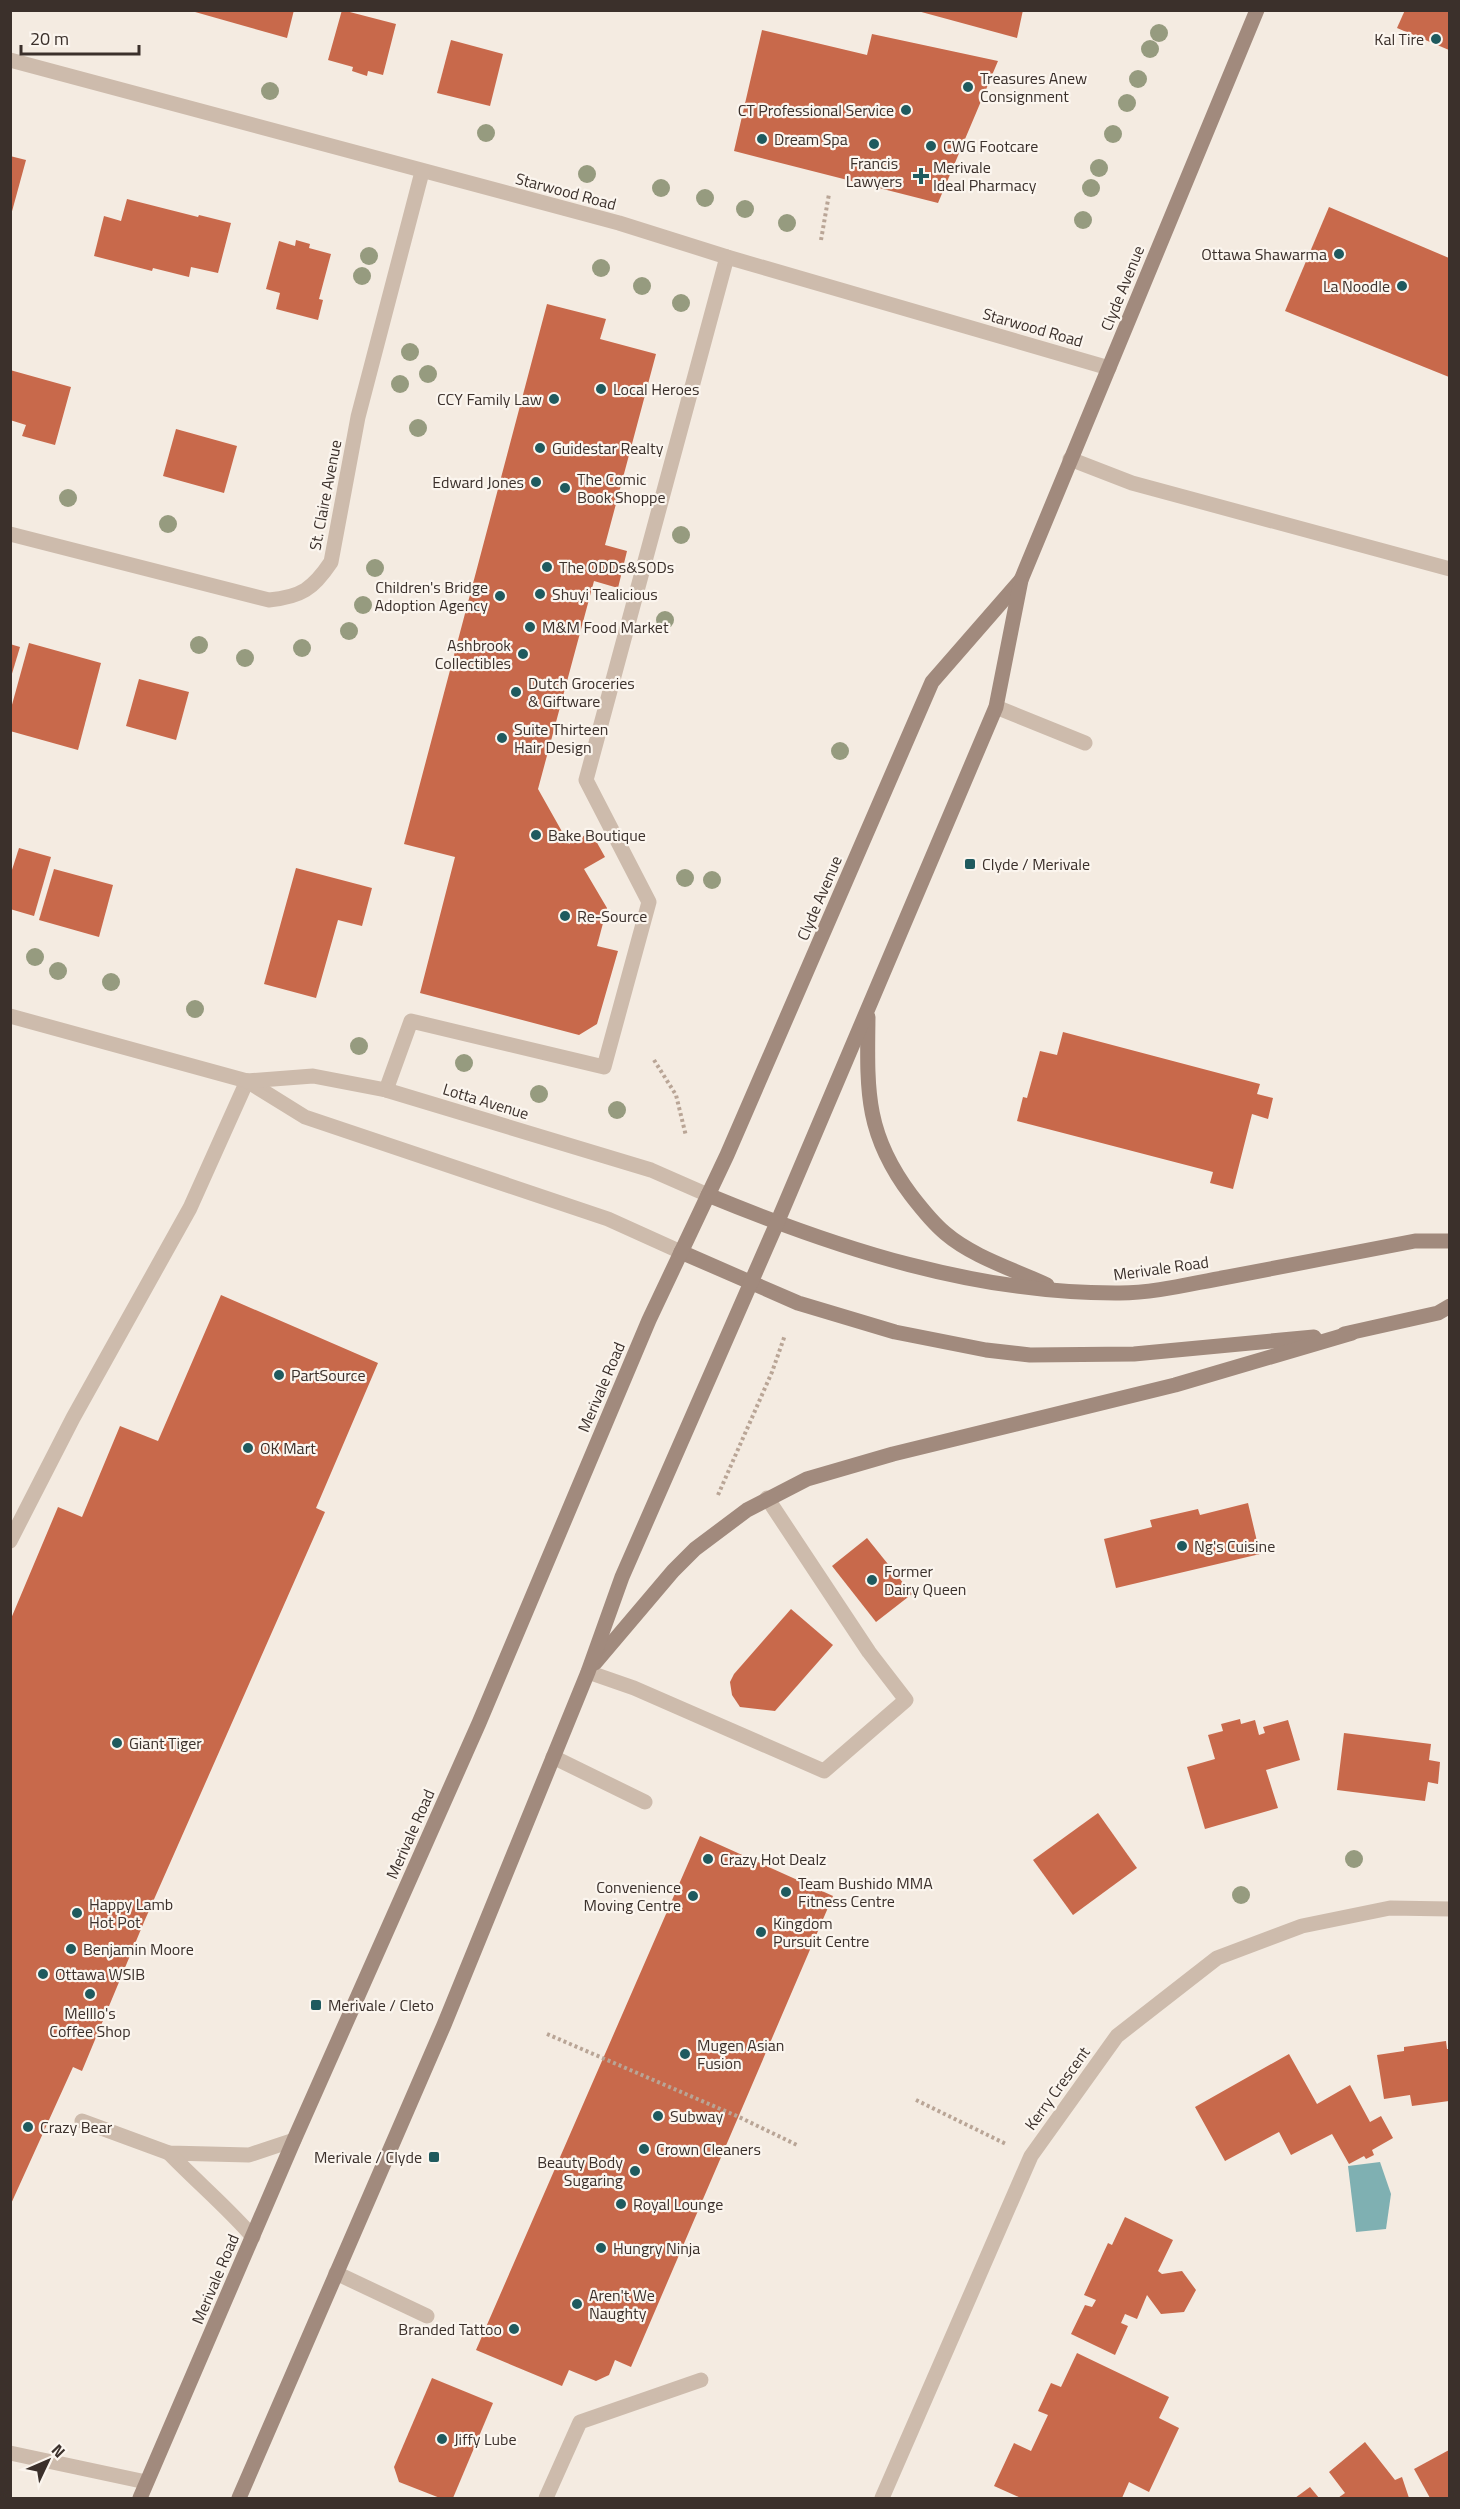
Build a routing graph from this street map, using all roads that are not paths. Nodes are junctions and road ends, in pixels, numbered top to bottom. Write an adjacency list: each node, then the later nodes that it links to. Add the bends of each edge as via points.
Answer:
1 (1257, 10): 5 (main road, Clyde Avenue)
2 (10, 60): 3 (street, Starwood Road)
3 (422, 172): 4 (street, Starwood Road, via 619,223); 7 (street, St. Claire Avenue, via 358,417 331,562 320,579 292,598 269,600)
4 (727, 257): 5 (street, Starwood Road); 15 (street, via 586,780 649,902 604,1067 411,1022)
5 (1109, 368): 6 (main road, Clyde Avenue)
6 (1070, 459): 8 (street, via 1132,483); 9 (main road, Clyde Avenue)
7 (10, 534)
8 (1449, 569)
9 (1021, 580): 10 (main road, Clyde Avenue); 16 (main road, Clyde Avenue, via 932,681)
10 (996, 707): 11 (street); 12 (main road, Clyde Avenue)
11 (1085, 743)
12 (868, 1010): 17 (main road, Clyde Avenue); 21 (main road, via 867,1085 873,1120 883,1151 906,1189 945,1233 970,1250)
13 (10, 1016): 14 (street, Lotta Avenue)
14 (247, 1081): 15 (street, Lotta Avenue, via 313,1076); 19 (street, Lotta Avenue, via 305,1117 608,1219); 25 (street, via 190,1208)
15 (386, 1090): 16 (street, Lotta Avenue, via 651,1170)
16 (708, 1195): 17 (main road, Merivale Road); 19 (main road, Clyde Avenue)
17 (777, 1223): 20 (main road, Clyde Avenue); 21 (main road, Merivale Road, via 946,1274 986,1283)
18 (1449, 1241): 21 (main road, Merivale Road, via 1415,1241 1122,1294)
19 (681, 1252): 20 (main road); 31 (main road, Merivale Road)
20 (749, 1283): 23 (main road, via 798,1303 895,1332 1030,1355 1188,1350); 26 (main road, via 622,1577)
21 (1061, 1291)
22 (1449, 1306): 23 (main road)
23 (1352, 1333): 24 (main road, via 1175,1385 839,1469)
24 (767, 1498): 26 (main road, via 694,1550); 26 (street, via 869,1652 906,1700 824,1771 634,1688)
25 (10, 1540)
26 (588, 1672): 27 (main road)
27 (553, 1757): 28 (street); 34 (main road, via 444,2025)
28 (645, 1802)
29 (1449, 1909): 42 (street, Kerry Crescent, via 1390,1908 1302,1926 1217,1958 1117,2036 1031,2156)
30 (82, 2121): 32 (street)
31 (294, 2140): 32 (street, via 249,2155); 33 (main road, Merivale Road)
32 (169, 2153): 33 (street)
33 (253, 2237): 38 (main road, Merivale Road)
34 (336, 2273): 35 (street); 40 (main road)
35 (427, 2316)
36 (701, 2380): 41 (street, via 580,2422)
37 (10, 2453): 38 (street)
38 (146, 2482): 39 (main road, Merivale Road)
39 (140, 2499)
40 (239, 2499)
41 (546, 2499)
42 (882, 2499)

